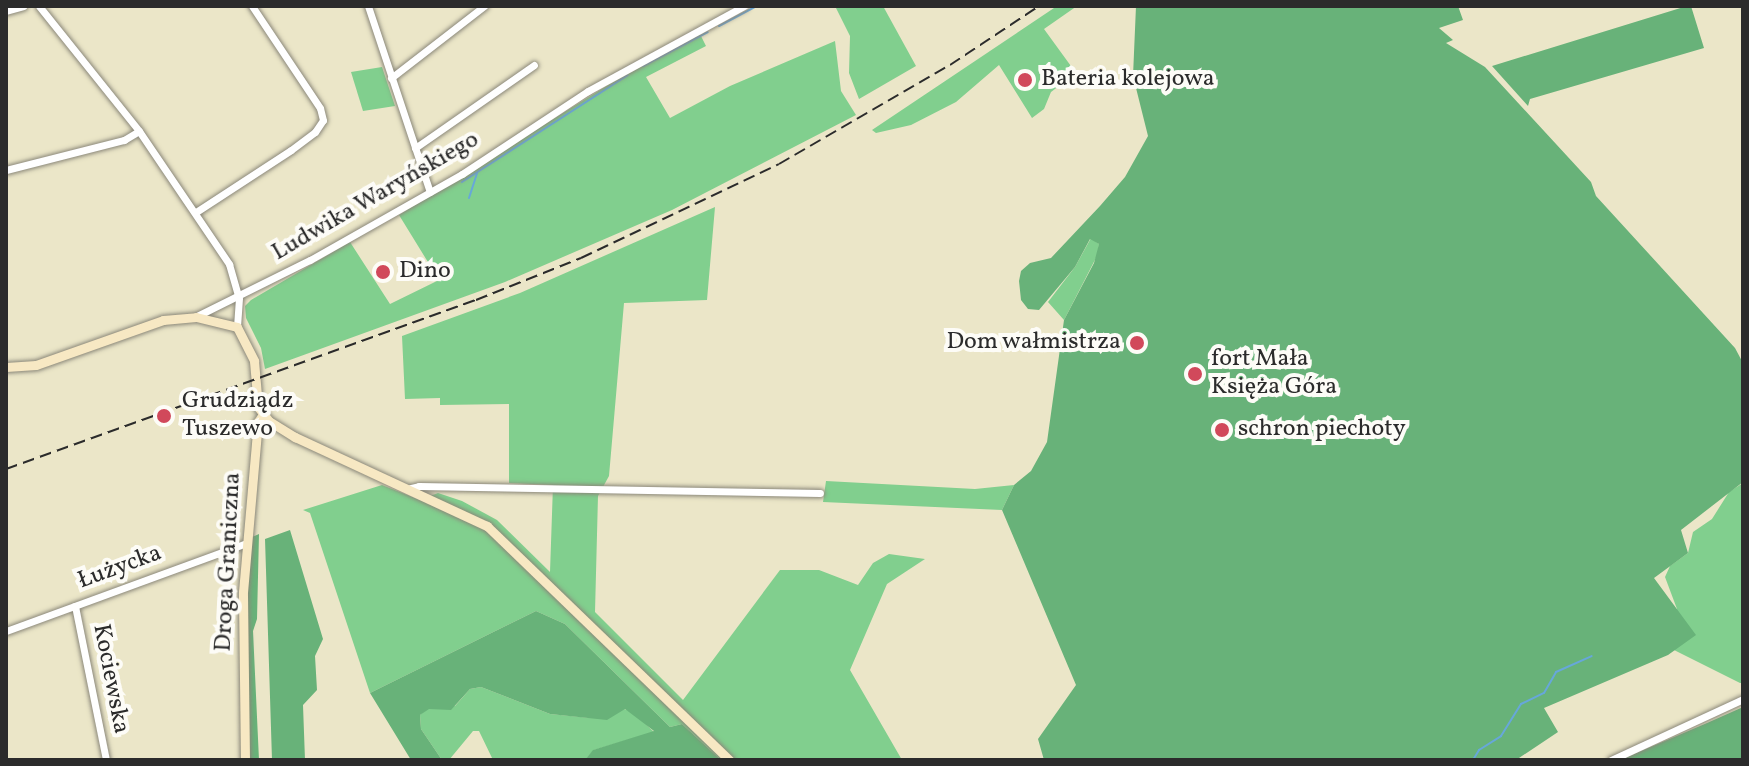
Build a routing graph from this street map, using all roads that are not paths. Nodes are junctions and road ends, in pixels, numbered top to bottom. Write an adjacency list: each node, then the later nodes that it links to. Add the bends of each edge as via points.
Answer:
1 (23, 6): 7 (street)
2 (39, 6): 10 (street, Droga Graniczna)
3 (252, 6): 14 (street, via 323,120 291,150)
4 (368, 6): 9 (street)
5 (484, 6): 9 (street)
6 (744, 6): 13 (street, Ludwika Waryńskiego, via 588,91)
7 (6, 11)
8 (534, 65): 11 (street)
9 (391, 78): 11 (street)
10 (139, 131): 12 (street, via 124,140); 14 (street, Droga Graniczna)
11 (415, 148): 13 (street)
12 (6, 170)
13 (430, 192): 15 (street, Ludwika Waryńskiego)
14 (196, 212): 15 (street, Droga Graniczna, via 229,264)
15 (239, 298): 16 (street, Ludwika Waryńskiego); 17 (street, Droga Graniczna)
16 (196, 317): 17 (street); 18 (street, Ludwika Waryńskiego, via 144,325 36,365)
17 (237, 327): 19 (street, Droga Graniczna, via 254,361)
18 (6, 367)
19 (263, 414): 20 (street, via 295,437); 22 (street, Droga Graniczna)
20 (407, 489): 21 (street); 28 (street, via 487,526)
21 (820, 493)
22 (247, 543): 23 (street, Łużycka); 27 (street, Droga Graniczna)
23 (75, 606): 24 (street, Łużycka); 26 (street, Kociewska)
24 (6, 631)
25 (1743, 699): 29 (street)
26 (106, 760)
27 (245, 760)
28 (729, 760)
29 (1611, 760)

